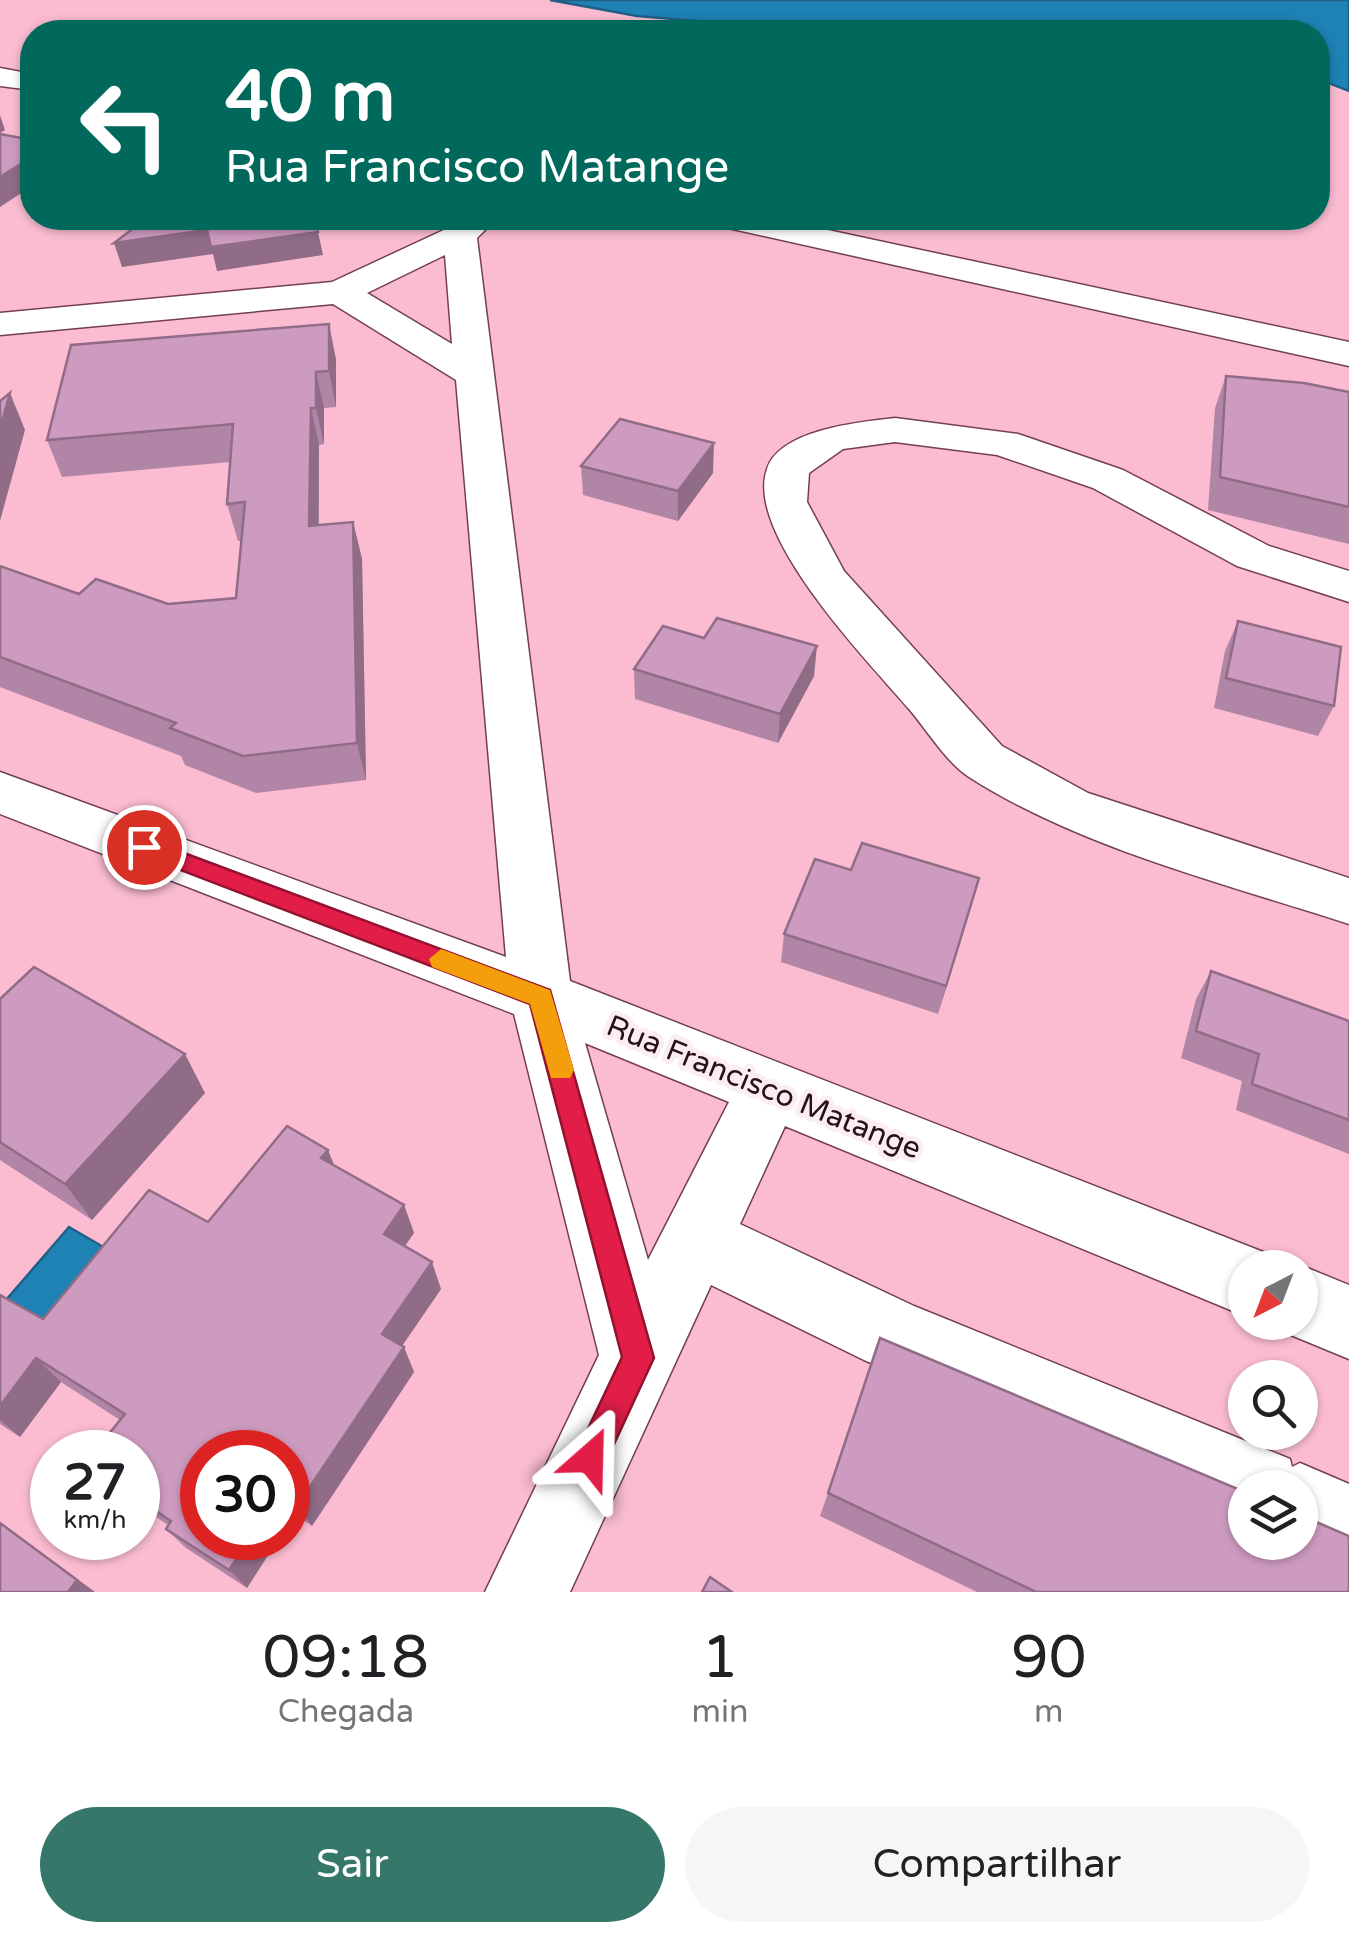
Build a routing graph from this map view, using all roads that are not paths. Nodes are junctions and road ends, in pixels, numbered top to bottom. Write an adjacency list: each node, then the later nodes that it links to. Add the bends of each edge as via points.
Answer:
1 (462, 230): 4 (street)
2 (470, 230): 7 (street)
3 (783, 230): 6 (street)
4 (340, 292): 5 (street); 7 (street)
5 (0, 324)
6 (1349, 354)
7 (474, 374): 11 (street)
8 (1349, 587): 10 (street, via 1253,556 1108,479 1003,444 895,430 831,438 788,468 785,502 824,578 983,760 1068,808)
9 (0, 792): 11 (street, Rua Francisco Matange)
10 (1349, 901)
11 (541, 998): 12 (street, Rua Francisco Matange); 17 (street)
12 (769, 1090): 13 (street); 14 (street, Rua Francisco Matange)
13 (696, 1240): 17 (street); 18 (street, via 890,1334)
14 (1228, 1273)
15 (1318, 1309): 16 (street)
16 (1349, 1322)
17 (638, 1358): 21 (street)
18 (1228, 1475)
19 (1318, 1511): 20 (street)
20 (1349, 1524)
21 (526, 1592)

